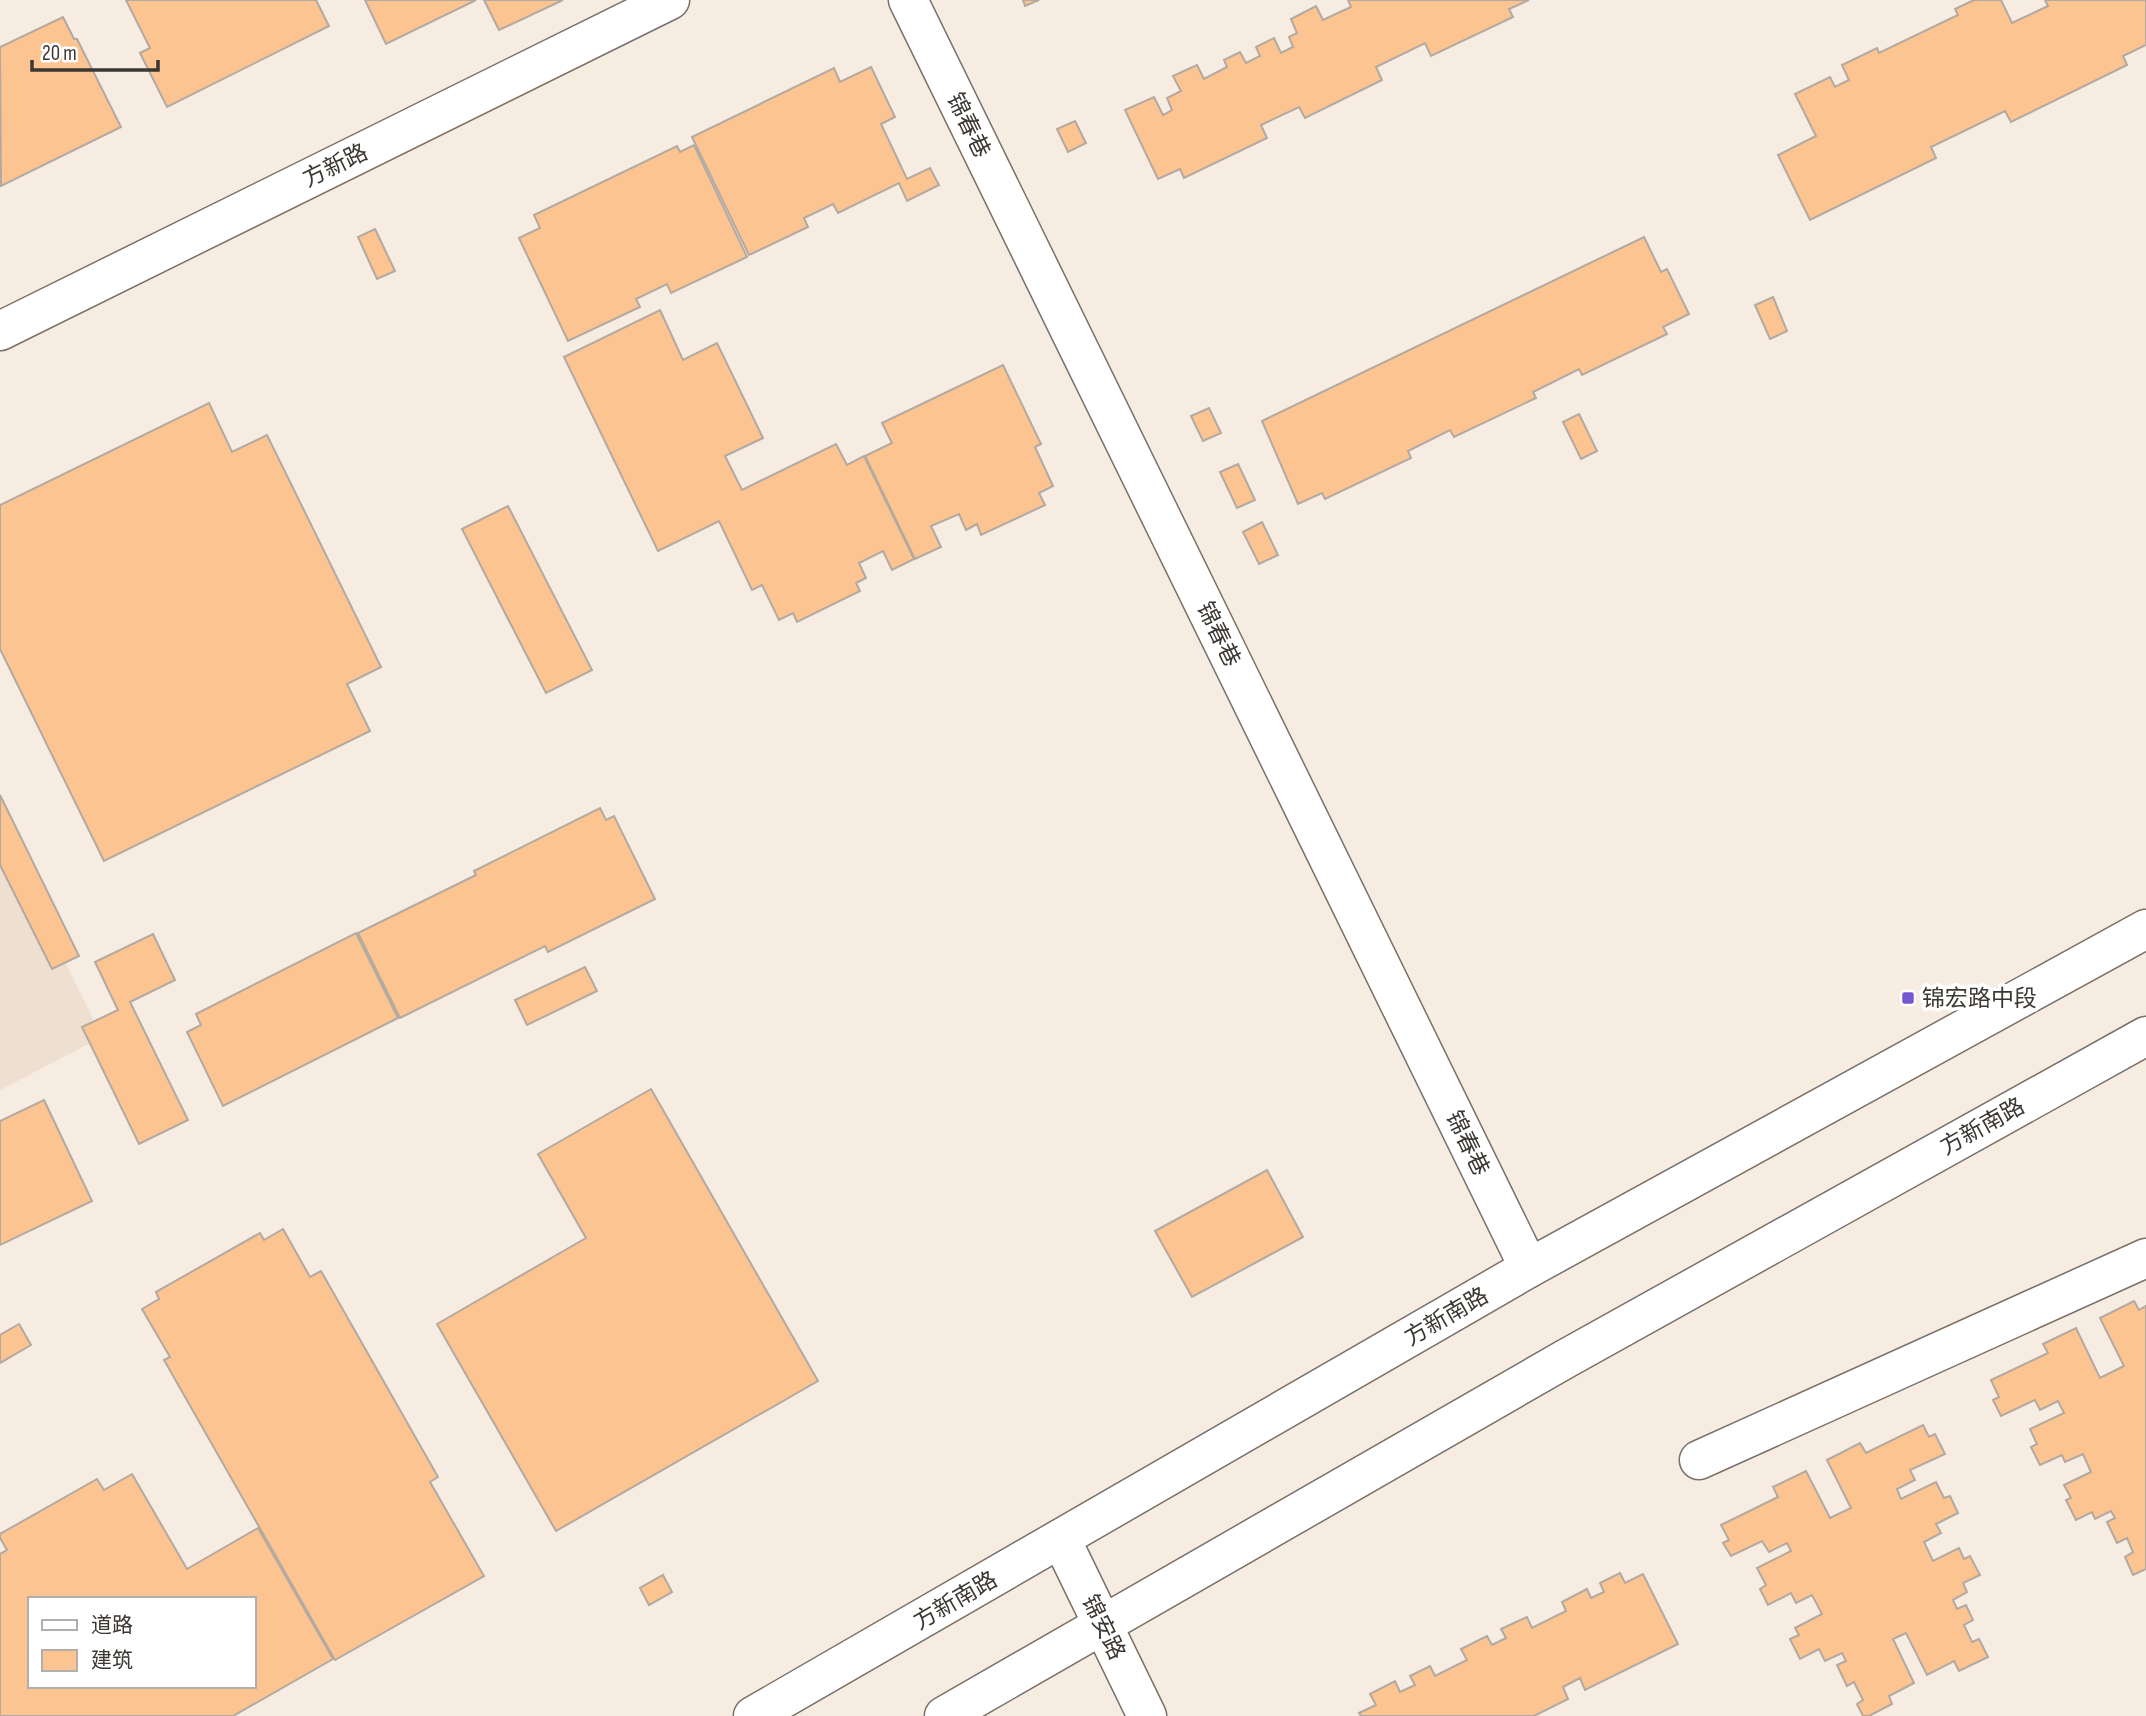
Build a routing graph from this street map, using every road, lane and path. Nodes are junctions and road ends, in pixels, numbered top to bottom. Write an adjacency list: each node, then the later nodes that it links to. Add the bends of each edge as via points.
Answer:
1 (670, 0): 3 (main road, 方新路)
2 (908, 0): 7 (main road, 锦春巷)
3 (0, 331)
4 (2146, 929): 7 (main road, 方新南路)
5 (2146, 1036): 10 (main road, 方新南路, via 1567,1358)
6 (2146, 1258): 8 (main road)
7 (1529, 1268): 9 (main road, 方新南路)
8 (1699, 1460)
9 (1061, 1539): 10 (main road, 锦安路); 11 (main road, 方新南路)
10 (1103, 1625): 12 (main road, 方新南路); 13 (main road, 锦安路)
11 (753, 1716)
12 (944, 1716)
13 (1147, 1716)

